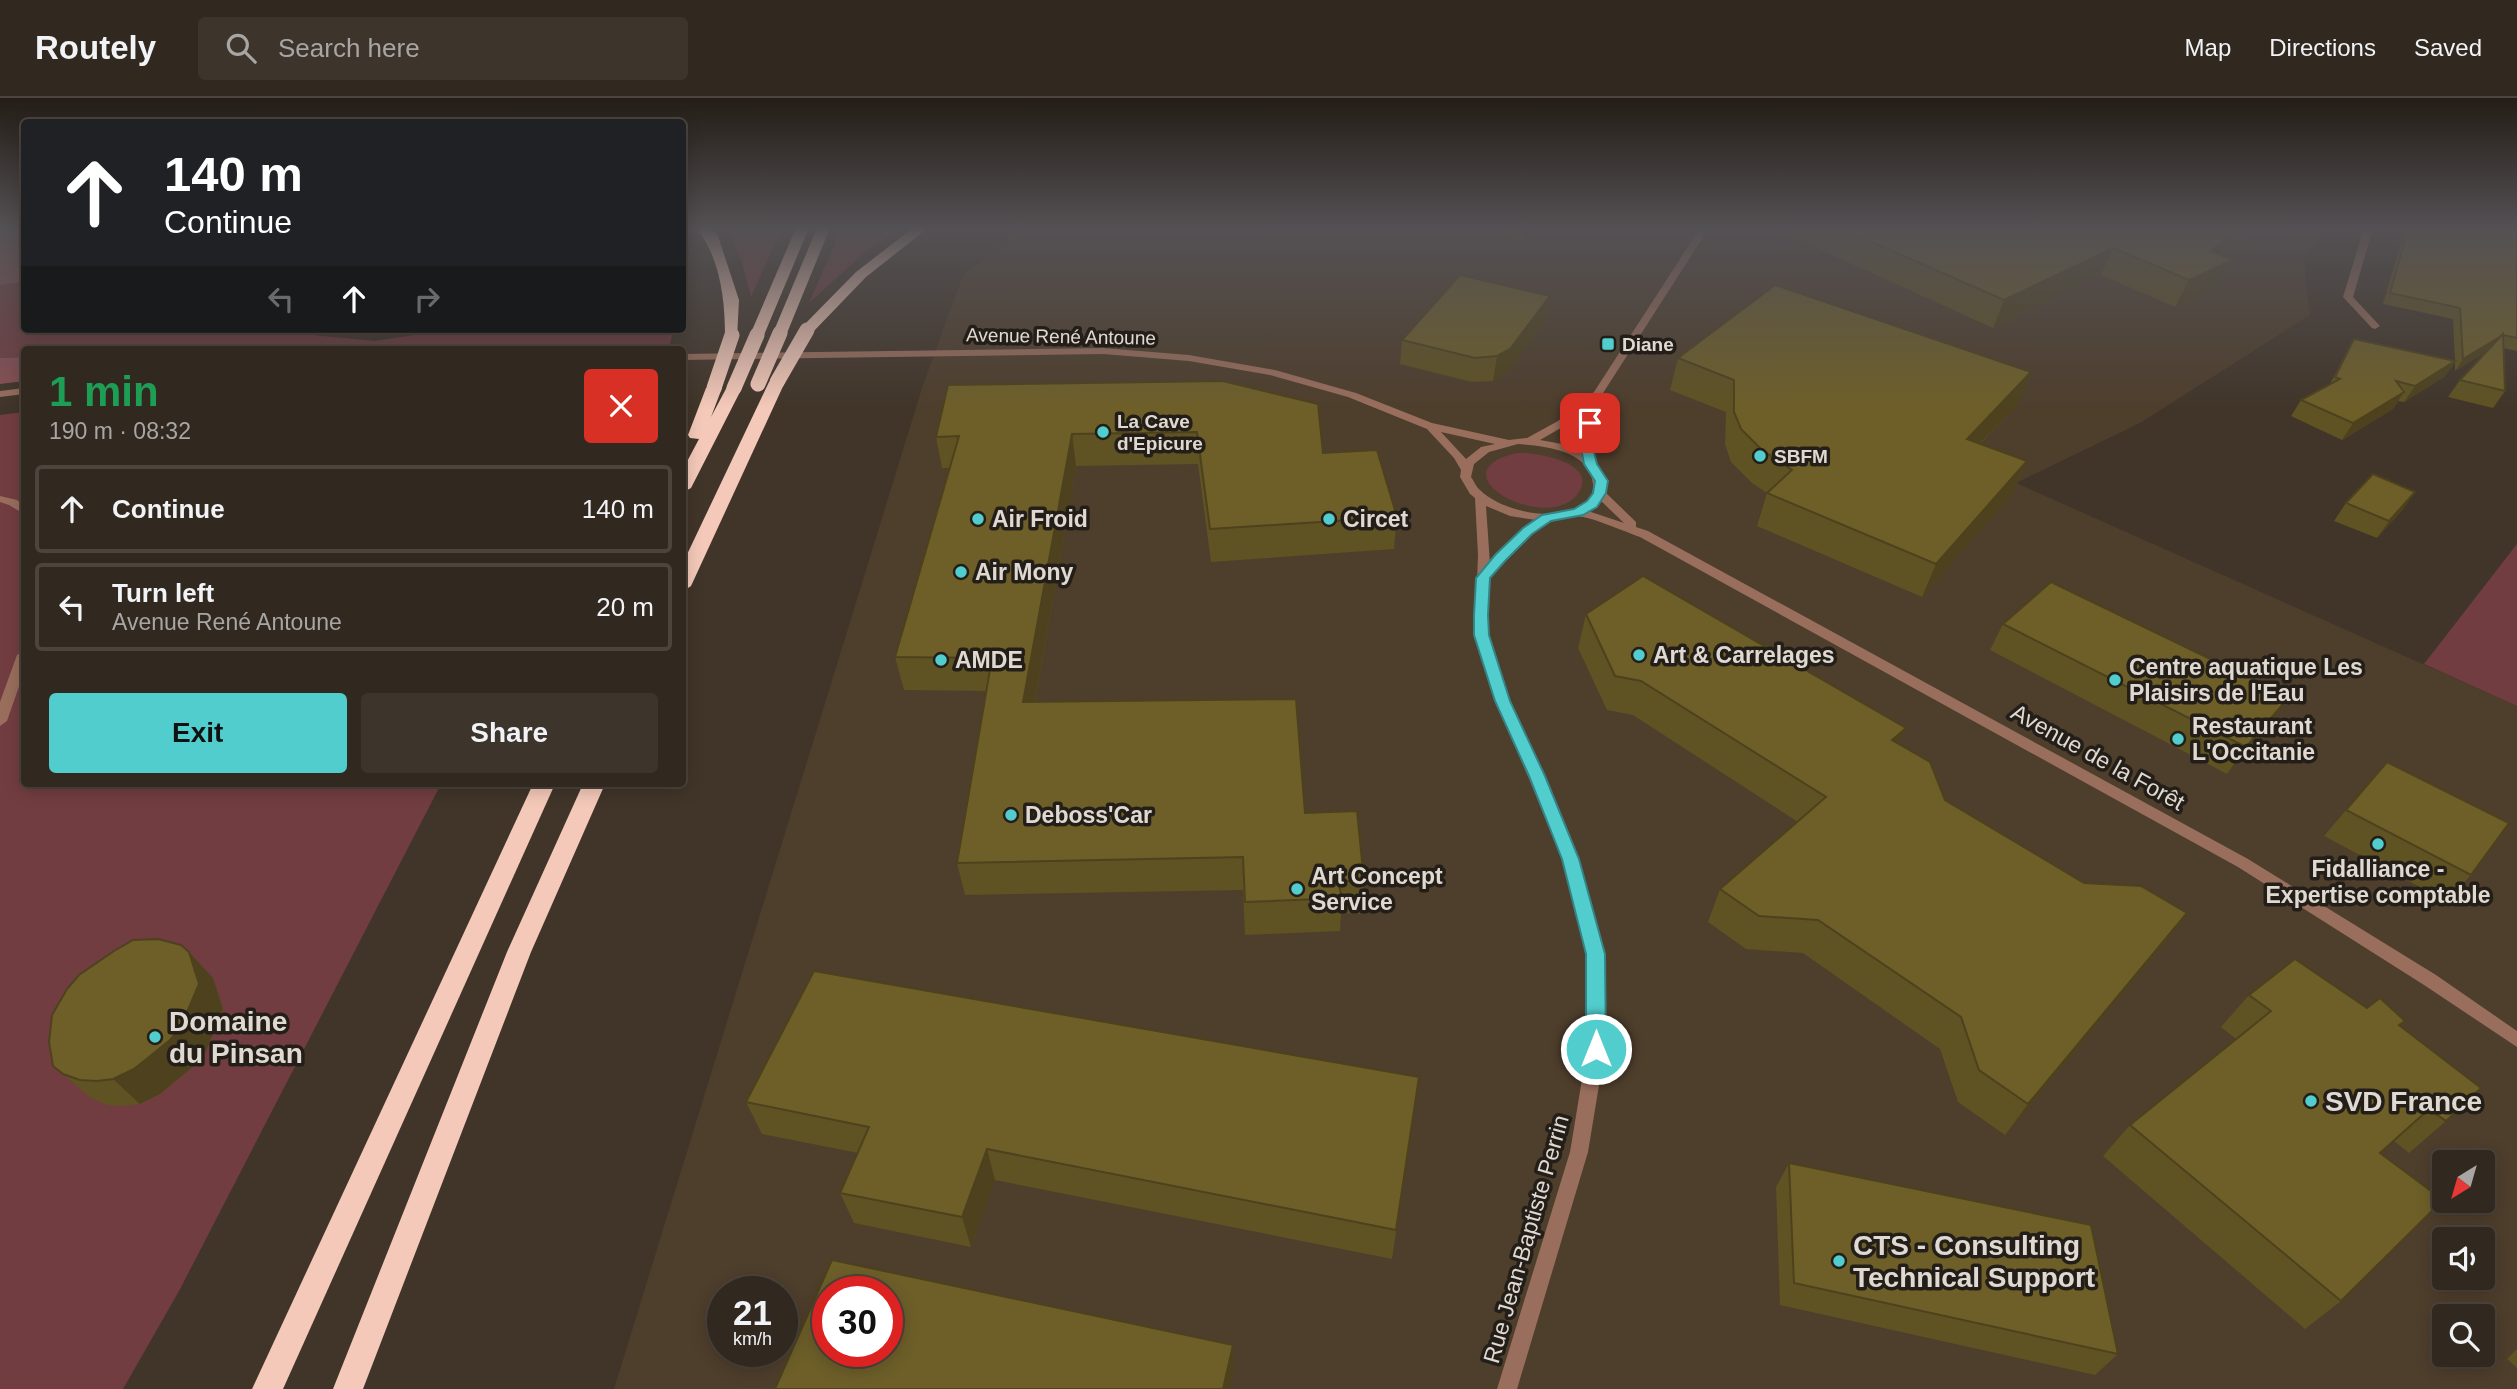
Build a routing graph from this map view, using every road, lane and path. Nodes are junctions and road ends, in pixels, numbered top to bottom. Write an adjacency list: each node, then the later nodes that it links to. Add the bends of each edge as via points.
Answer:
1 (729, 288): 15 (highway, bridge, via 732,335)
2 (777, 288): 18 (highway, bridge, via 734,388)
3 (799, 288): 25 (highway, bridge, via 758,384)
4 (844, 288): 25 (highway, bridge, via 807,330 777,382)
5 (1666, 288): 10 (street)
6 (2351, 288): 7 (street, via 2348,297)
7 (2375, 326)
8 (686, 357): 12 (street, Avenue René Antoune, via 1102,351 1189,358 1271,372 1352,395)
9 (21, 391): 11 (street)
10 (1598, 393): 13 (street, via 1562,423); 16 (street, via 1588,431)
11 (0, 394)
12 (1429, 426): 14 (street, Avenue René Antoune); 17 (street, Avenue René Antoune)
13 (1528, 442): 14 (street); 16 (street, via 1563,448)
14 (1507, 443): 17 (street, via 1481,452)
15 (686, 462)
16 (1590, 464): 19 (street, via 1601,481)
17 (1466, 470): 21 (street, via 1469,487)
18 (686, 480)
19 (1600, 493): 23 (street); 26 (street, Avenue de la Forêt)
20 (0, 499): 22 (street)
21 (1480, 499): 24 (street, via 1516,515); 28 (street, Rue Jean-Baptiste Perrin)
22 (21, 509)
23 (1578, 512): 24 (street); 26 (street, Avenue de la Forêt)
24 (1547, 518): 28 (street)
25 (708, 530): 27 (highway)
26 (1644, 534): 33 (street, Avenue de la Forêt, via 2243,863)
27 (686, 577)
28 (1483, 578): 36 (street, Rue Jean-Baptiste Perrin, via 1481,635 1503,701 1571,859 1595,954 1596,1049 1579,1152)
29 (21, 663): 30 (street)
30 (0, 721)
31 (543, 787): 34 (highway)
32 (593, 787): 35 (highway, via 519,952)
33 (2517, 1040)
34 (267, 1389)
35 (348, 1389)
36 (1507, 1389)

